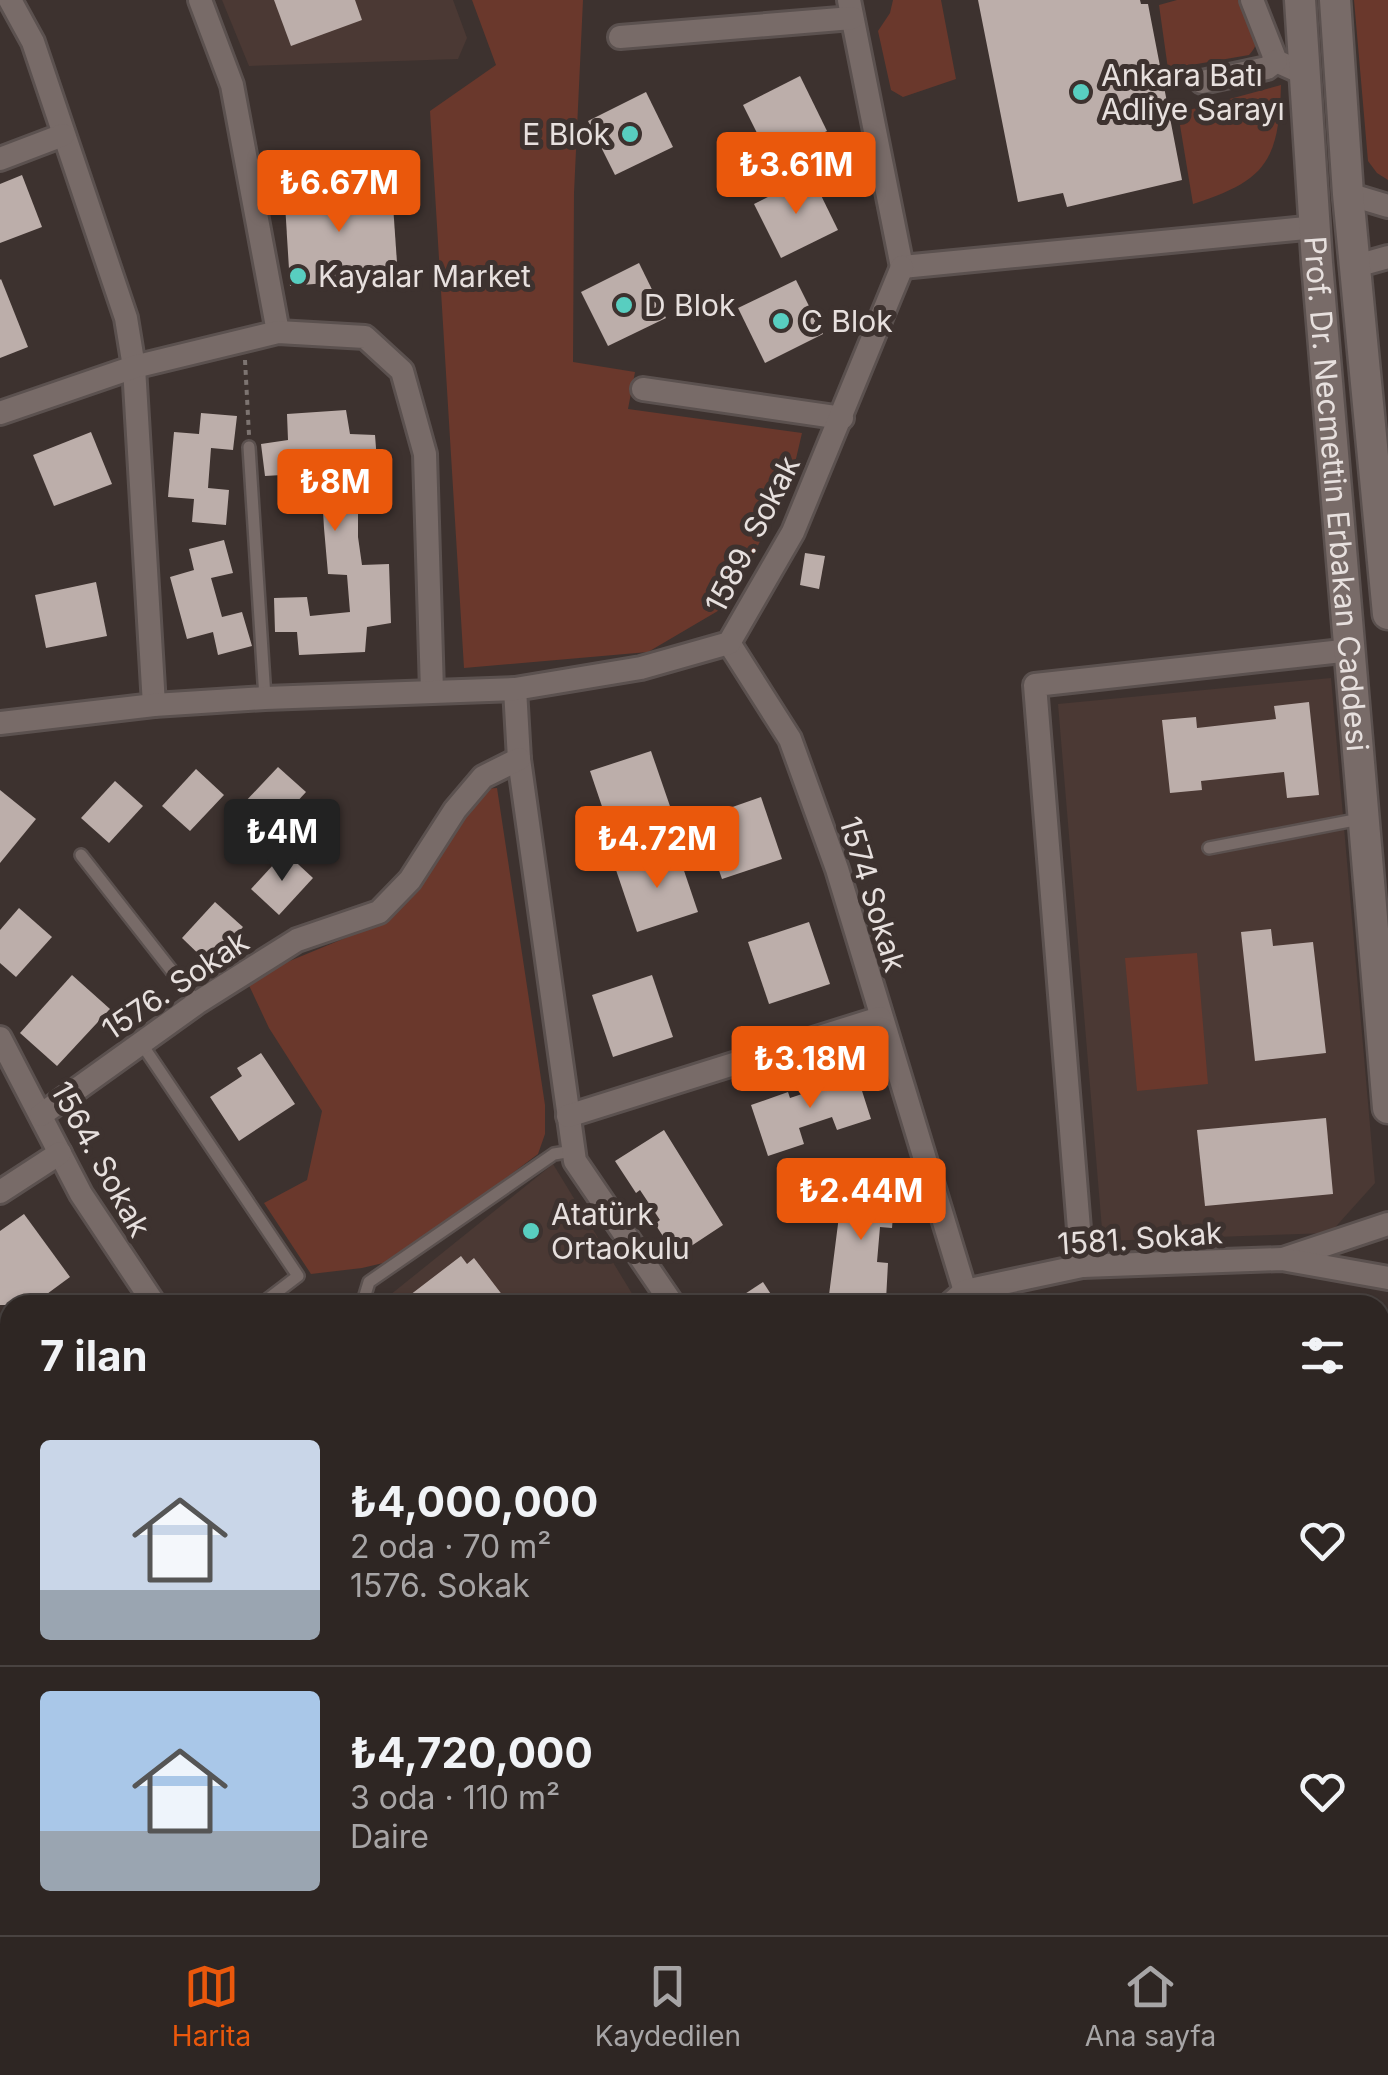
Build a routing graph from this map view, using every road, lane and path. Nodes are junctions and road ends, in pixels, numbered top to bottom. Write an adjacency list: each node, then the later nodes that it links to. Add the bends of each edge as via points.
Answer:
1 (10, 0): 11 (street, via 33,42)
2 (200, 0): 19 (street, via 232,85)
3 (1252, 0): 8 (street)
4 (1300, 0): 9 (main road, Prof. Dr. Necmettin Erbakan Caddesi)
5 (1335, 0): 13 (main road, Prof. Dr. Necmettin Erbakan Caddesi)
6 (851, 9): 7 (street); 17 (street)
7 (620, 37)
8 (1276, 60): 9 (street); 10 (street, via 1267,68)
9 (1305, 74): 15 (main road, Prof. Dr. Necmettin Erbakan Caddesi)
10 (1202, 82)
11 (62, 134): 12 (street); 21 (street, via 126,318)
12 (0, 159)
13 (1348, 194): 14 (street); 18 (main road, Prof. Dr. Necmettin Erbakan Caddesi)
14 (1388, 206)
15 (1316, 228): 17 (street); 28 (main road, Prof. Dr. Necmettin Erbakan Caddesi)
16 (1388, 257): 18 (street)
17 (902, 266): 24 (street, 1589. Sokak)
18 (1356, 266): 26 (main road, Prof. Dr. Necmettin Erbakan Caddesi)
19 (278, 332): 20 (street); 30 (street, via 365,337 402,371 426,454)
20 (245, 340): 21 (street); 25 (path)
21 (134, 367): 23 (street); 32 (street)
22 (643, 389): 24 (street)
23 (0, 413)
24 (842, 418): 27 (street, 1589. Sokak, via 792,532)
25 (250, 448): 31 (lane)
26 (1388, 614)
27 (730, 642): 29 (street, 1589. Sokak, via 641,668); 39 (street, 1574 Sokak, via 790,739)
28 (1351, 650): 35 (main road, Prof. Dr. Necmettin Erbakan Caddesi); 50 (street, via 1034,685)
29 (515, 689): 30 (street, 1589. Sokak); 34 (street)
30 (432, 690): 31 (street, 1589. Sokak)
31 (265, 698): 32 (street, 1589. Sokak)
32 (154, 705): 33 (street, 1589. Sokak)
33 (0, 722)
34 (518, 758): 38 (street, 1576. Sokak, via 483,778 454,810 410,880 379,912 297,940); 44 (street)
35 (1364, 819): 36 (lane); 42 (main road, Prof. Dr. Necmettin Erbakan Caddesi)
36 (1209, 848)
37 (81, 855): 38 (lane)
38 (197, 1003): 41 (street, 1576. Sokak)
39 (880, 1018): 44 (street); 56 (street, 1574 Sokak)
40 (0, 1038): 43 (street, 1564. Sokak)
41 (141, 1043): 43 (street, 1576. Sokak); 53 (lane, via 298,1276)
42 (1388, 1108)
43 (41, 1115): 46 (street, 1564. Sokak)
44 (568, 1116): 45 (street)
45 (573, 1150): 54 (lane, via 554,1154 369,1282); 55 (street)
46 (60, 1153): 47 (street); 52 (street, 1564. Sokak)
47 (0, 1192)
48 (1388, 1224): 49 (street)
49 (1282, 1259): 50 (street, 1581. Sokak); 51 (street)
50 (1082, 1266): 57 (street, 1581. Sokak)
51 (1388, 1278)
52 (148, 1295)
53 (273, 1295)
54 (365, 1295)
55 (666, 1295)
56 (956, 1295)
57 (969, 1295)

